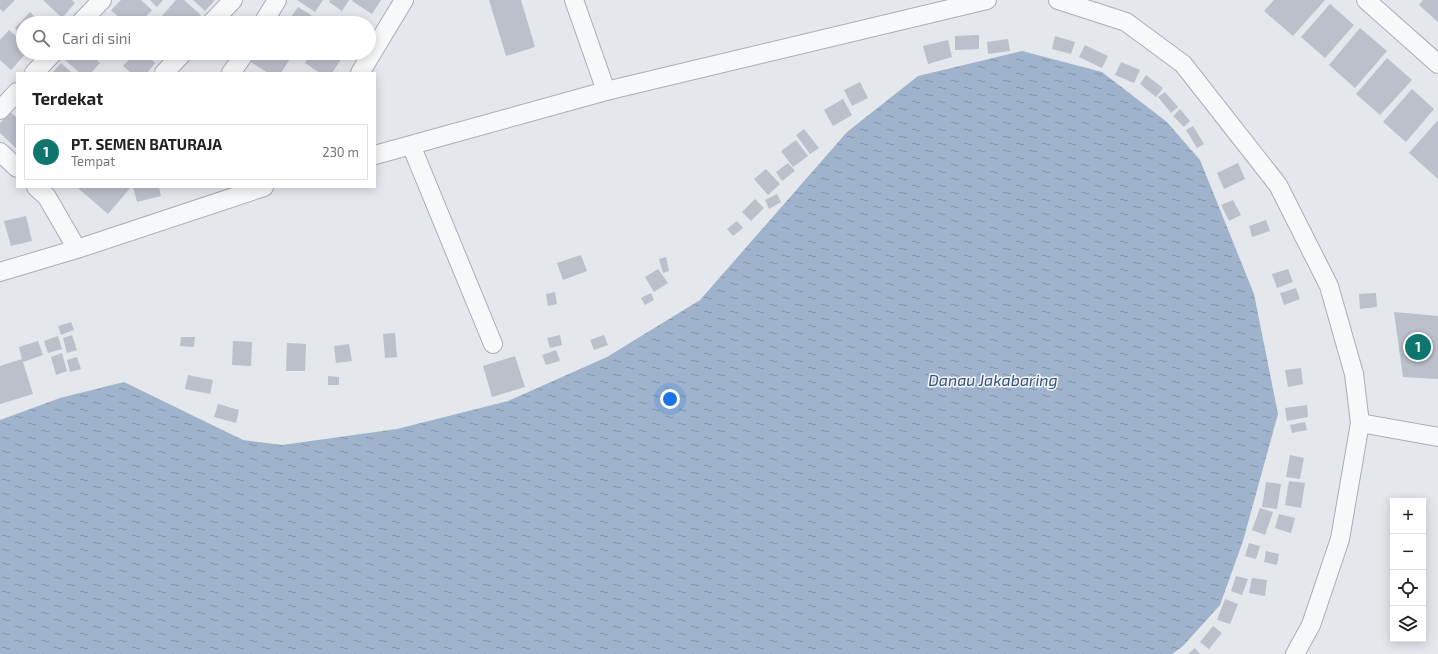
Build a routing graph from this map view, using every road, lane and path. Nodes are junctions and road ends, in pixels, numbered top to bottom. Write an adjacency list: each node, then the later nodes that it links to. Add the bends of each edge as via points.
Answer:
1 (102, 0): 9 (street)
2 (233, 0): 10 (street)
3 (277, 0): 11 (street)
4 (404, 0): 12 (street)
5 (574, 0): 22 (street)
6 (987, 0): 22 (street)
7 (1058, 0): 34 (street, via 1126,22 1183,64 1278,184 1329,286 1354,374)
8 (1366, 0): 17 (street)
9 (87, 16)
10 (218, 16)
11 (267, 16)
12 (376, 46)
13 (46, 60): 18 (street)
14 (176, 60): 19 (street)
15 (240, 60): 20 (street)
16 (368, 60): 21 (street)
17 (1438, 64)
18 (35, 72)
19 (165, 72)
20 (232, 72)
21 (361, 72)
22 (606, 91): 25 (street)
23 (16, 93): 24 (street)
24 (0, 110)
25 (411, 145): 27 (street); 33 (street)
26 (0, 152): 28 (street)
27 (376, 155)
28 (16, 167)
29 (261, 188): 31 (street)
30 (47, 190): 31 (street)
31 (77, 249): 32 (street)
32 (0, 272)
33 (493, 344)
34 (1360, 423): 35 (street); 36 (street, via 1340,539 1311,625)
35 (1438, 437)
36 (1295, 654)

